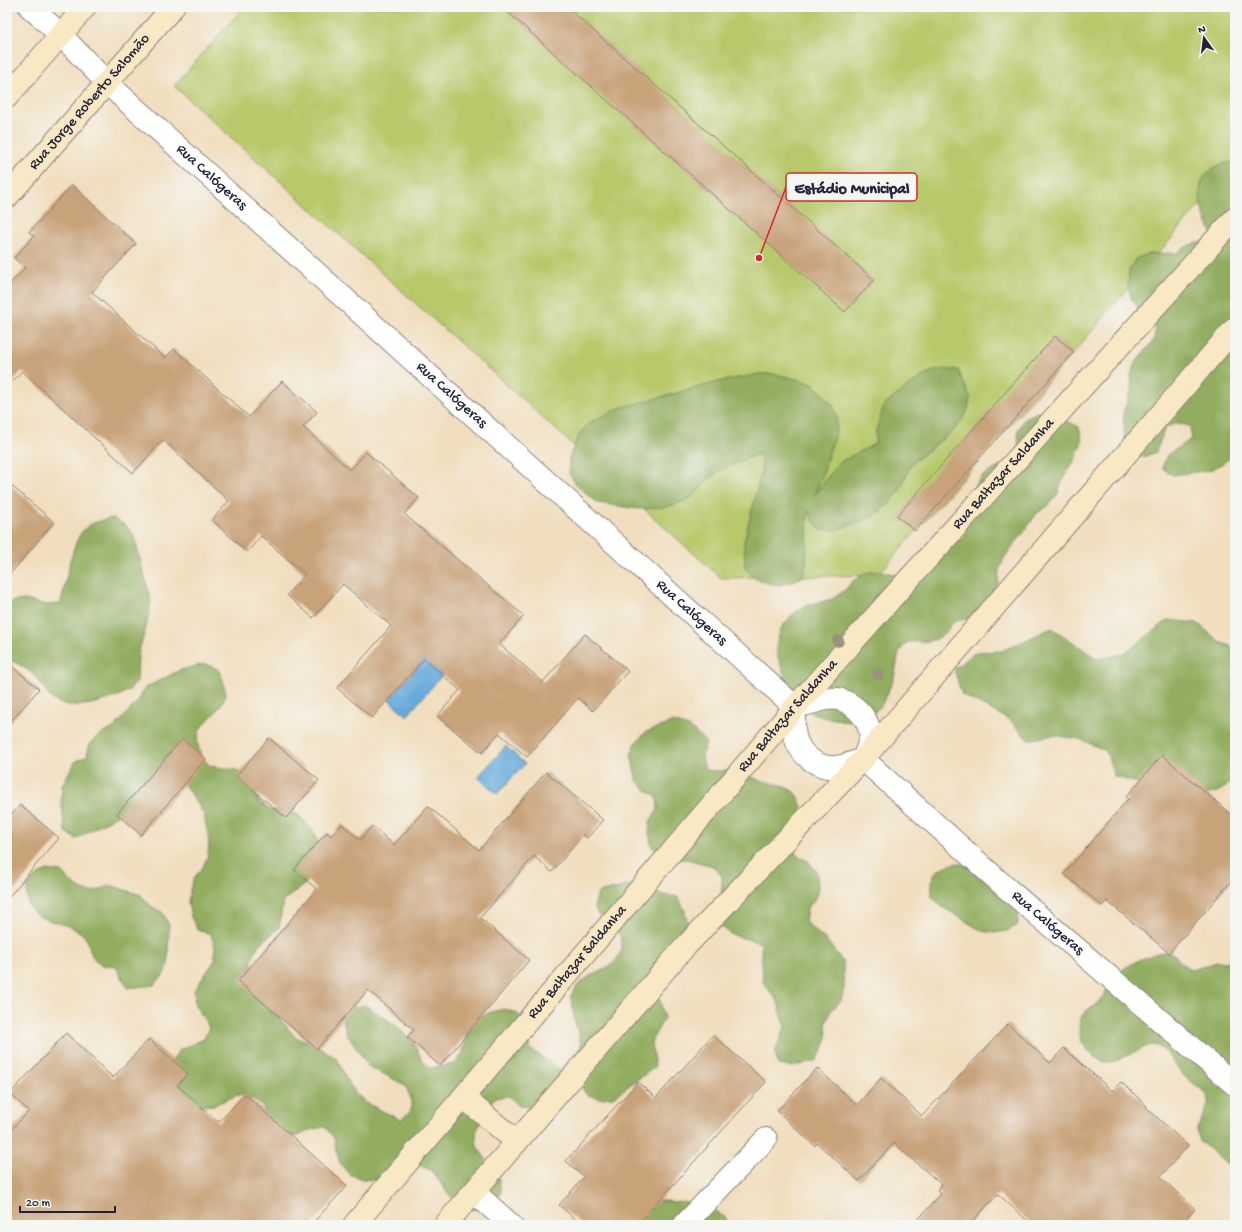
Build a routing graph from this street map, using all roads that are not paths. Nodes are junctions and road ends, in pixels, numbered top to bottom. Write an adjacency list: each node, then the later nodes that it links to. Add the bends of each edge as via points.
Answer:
1 (30, 7): 4 (street, Rua Calógeras)
2 (84, 7): 4 (main road)
3 (173, 7): 5 (main road, Rua Jorge Roberto Salomão)
4 (60, 34): 5 (street, Rua Calógeras); 6 (main road)
5 (107, 84): 7 (main road, Rua Jorge Roberto Salomão); 10 (street, Rua Calógeras)
6 (7, 97)
7 (7, 197)
8 (1235, 218): 10 (main road, Rua Baltazar Saldanha)
9 (1235, 328): 11 (main road)
10 (795, 707): 11 (street, via 795,736 800,749 810,760 822,767 836,767); 11 (street, via 826,699 841,700 854,707 865,718 870,732 869,744); 13 (main road, Rua Baltazar Saldanha)
11 (863, 759): 12 (street, Rua Calógeras, via 1003,885); 15 (main road, via 682,950)
12 (1235, 1085)
13 (463, 1098): 15 (main road); 17 (main road, Rua Baltazar Saldanha)
14 (766, 1139): 20 (street)
15 (517, 1142): 16 (main road)
16 (474, 1192): 18 (main road); 19 (street)
17 (354, 1225)
18 (445, 1225)
19 (511, 1225)
20 (684, 1225)

